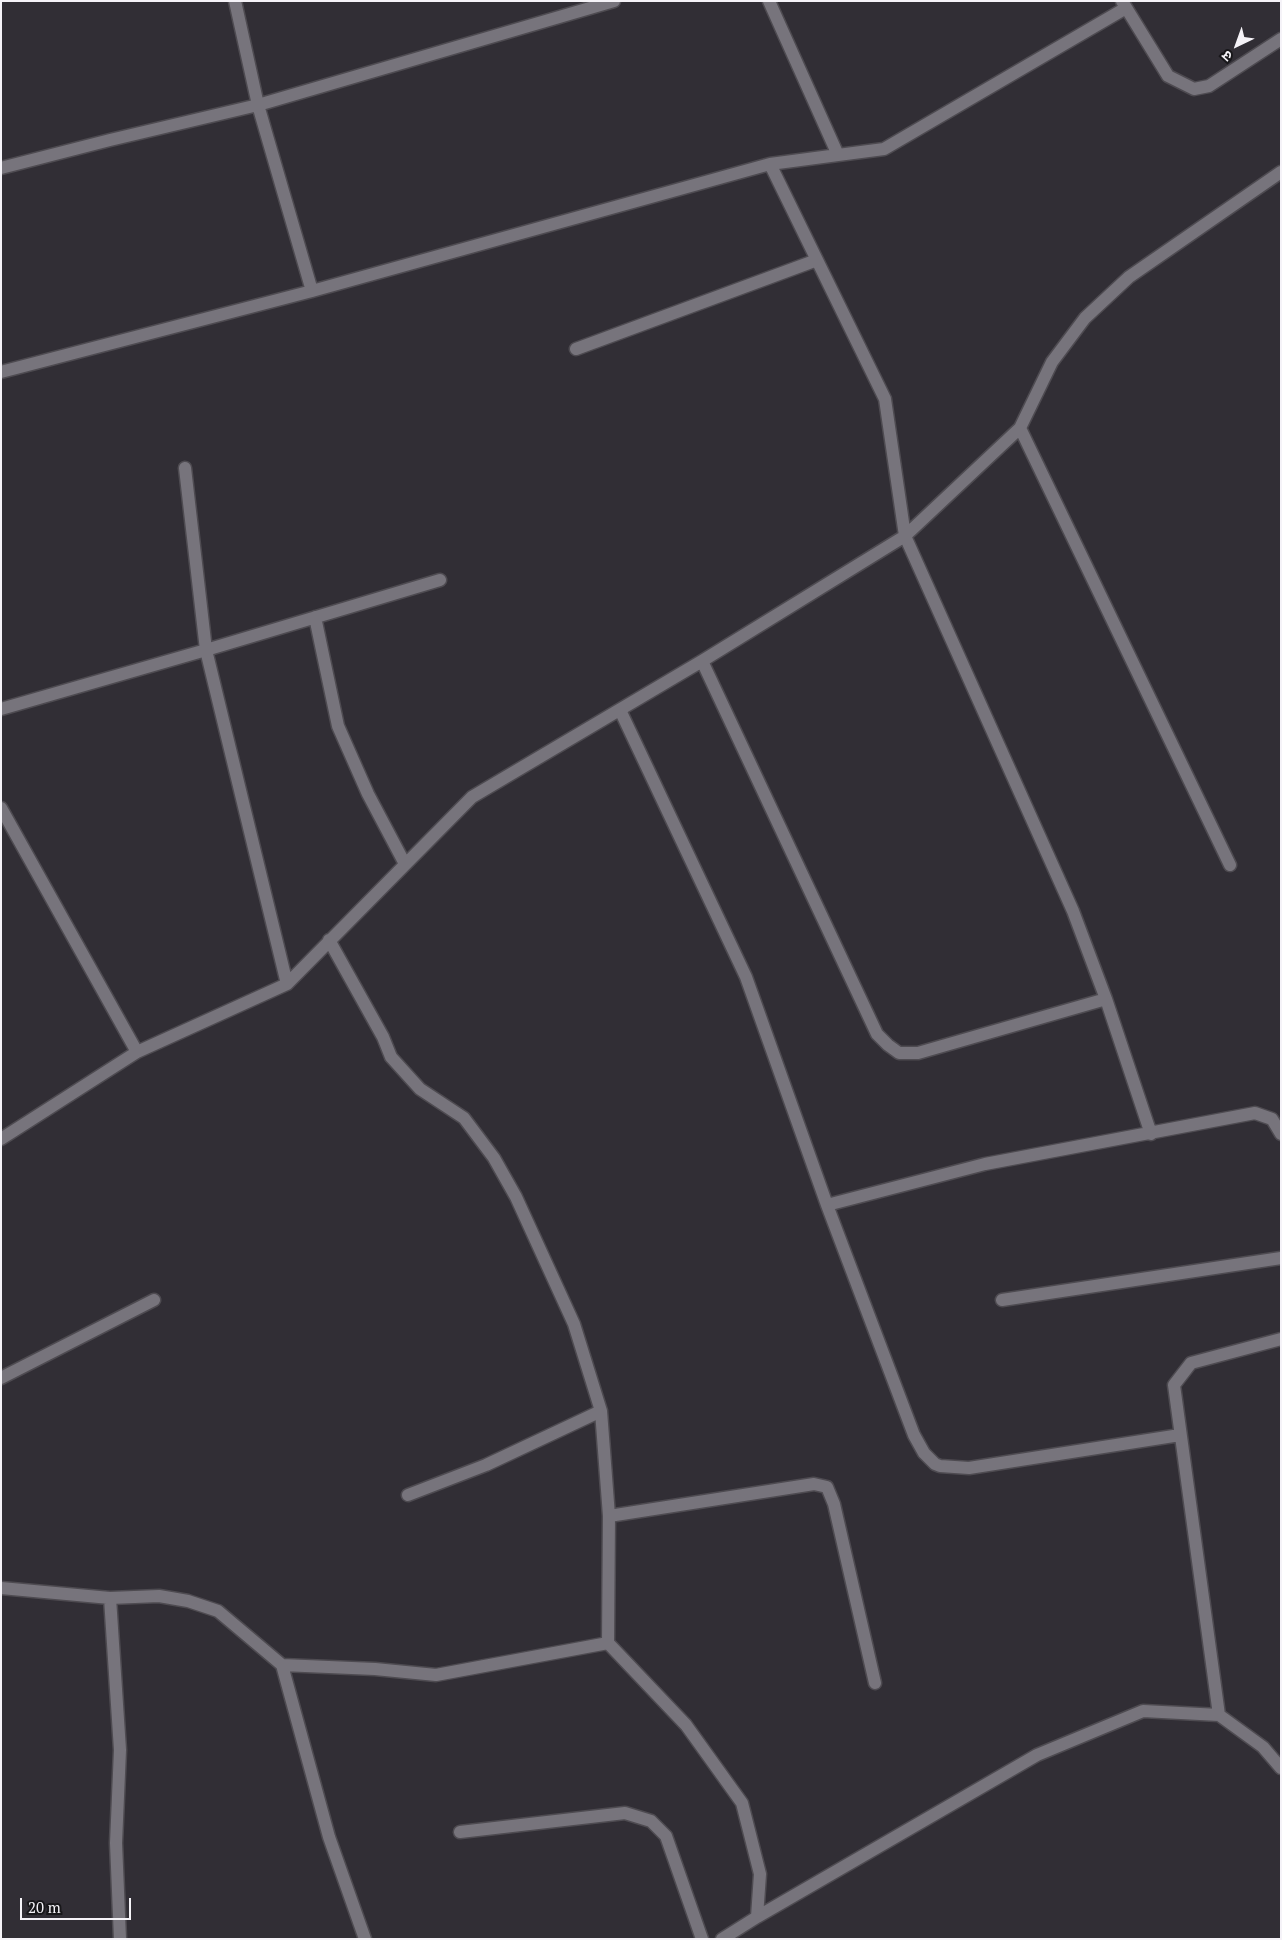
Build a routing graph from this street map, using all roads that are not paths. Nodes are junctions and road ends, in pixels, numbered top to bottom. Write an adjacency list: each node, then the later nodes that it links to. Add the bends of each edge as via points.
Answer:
1 (235, 1): 6 (street)
2 (614, 1): 6 (street)
3 (768, 1): 7 (street)
4 (1124, 4): 5 (street, via 1168,76 1194,89 1209,86); 7 (street, via 884,149)
5 (1281, 39)
6 (258, 105): 9 (street); 12 (street)
7 (838, 155): 8 (street)
8 (770, 164): 11 (street); 12 (street)
9 (1, 168)
10 (1281, 172): 15 (street, via 1129,277 1085,318 1052,362)
11 (817, 260): 13 (street); 17 (street, via 885,400)
12 (312, 291): 14 (street)
13 (576, 349)
14 (1, 372)
15 (1020, 428): 17 (street); 26 (street)
16 (185, 468): 20 (street)
17 (905, 536): 21 (street); 29 (street, via 1073,911)
18 (440, 580): 19 (street)
19 (316, 617): 20 (street); 25 (street, via 338,726 368,794)
20 (206, 650): 22 (street); 28 (street)
21 (702, 661): 23 (street); 29 (street, via 877,1034 888,1045 899,1053 918,1053)
22 (1, 709)
23 (620, 710): 25 (street, via 472,797); 34 (street, via 746,978)
24 (1, 808): 30 (street)
25 (405, 864): 27 (street)
26 (1230, 865)
27 (329, 940): 28 (street); 40 (street, via 391,1057 420,1090 464,1118 494,1158 516,1197 574,1324)
28 (287, 984): 30 (street)
29 (1106, 999): 31 (street)
30 (137, 1052): 33 (street)
31 (1151, 1134): 32 (street, via 1255,1113 1272,1119); 34 (street, via 985,1164)
32 (1281, 1134)
33 (1, 1139)
34 (828, 1205): 41 (street, via 914,1435 935,1464 969,1468)
35 (1281, 1258): 37 (street)
36 (154, 1300): 39 (street)
37 (1002, 1300)
38 (1281, 1339): 41 (street, via 1191,1363 1174,1385)
39 (1, 1378)
40 (601, 1411): 42 (street, via 486,1465); 43 (street)
41 (1180, 1435): 49 (street)
42 (408, 1495)
43 (609, 1516): 46 (street); 48 (street, via 814,1484 826,1487 834,1504)
44 (1, 1588): 45 (street)
45 (110, 1598): 47 (street, via 160,1596 218,1611); 53 (street, via 120,1750 116,1843)
46 (608, 1643): 47 (street, via 436,1675); 52 (street, via 686,1725 742,1803 760,1874)
47 (282, 1665): 54 (street, via 329,1837)
48 (874, 1683)
49 (1219, 1715): 50 (street, via 1263,1747); 52 (street, via 1143,1711 1037,1755)
50 (1281, 1768)
51 (460, 1832): 55 (street, via 625,1813 651,1821 666,1836)
52 (757, 1917): 56 (street)
53 (120, 1939)
54 (365, 1939)
55 (702, 1939)
56 (722, 1939)

